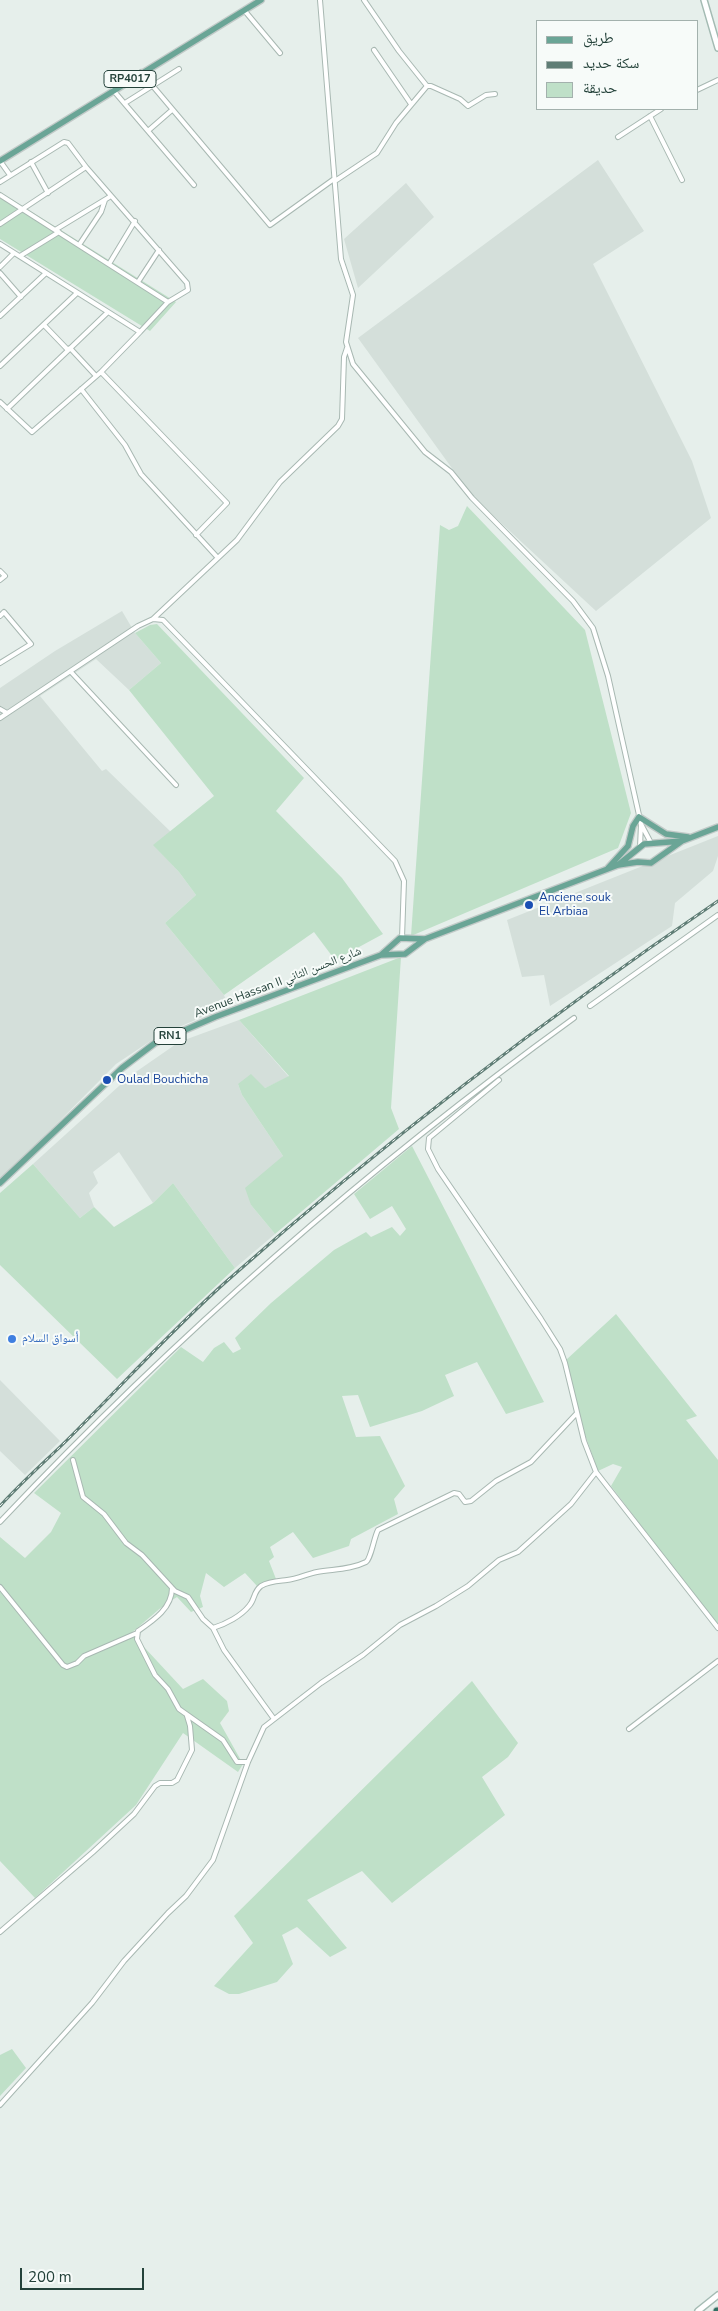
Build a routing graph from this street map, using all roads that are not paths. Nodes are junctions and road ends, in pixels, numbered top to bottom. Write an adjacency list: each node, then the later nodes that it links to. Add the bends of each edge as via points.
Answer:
1 (260, 0): 5 (main road, RP4017)
2 (320, 0): 28 (street)
3 (364, 0): 13 (street)
4 (704, 0): 6 (street)
5 (244, 10): 8 (street); 10 (main road, RP4017)
6 (718, 48)
7 (374, 50): 18 (street)
8 (280, 53)
9 (179, 69): 12 (street)
10 (141, 72): 12 (street); 14 (main road, RP4017)
11 (718, 80): 15 (street)
12 (153, 86): 17 (street); 19 (street)
13 (427, 86): 16 (street, via 456,97 468,106 486,95); 18 (street)
14 (113, 90): 17 (street); 24 (main road, RP4017)
15 (698, 90)
16 (495, 94)
17 (125, 103): 22 (street)
18 (411, 104): 28 (street, via 376,153)
19 (172, 110): 22 (street); 28 (street, via 270,225)
20 (659, 110): 21 (street)
21 (650, 116): 23 (street); 29 (street)
22 (149, 130): 31 (street)
23 (618, 136)
24 (0, 161): 27 (street)
25 (31, 162): 26 (street, via 66,142); 27 (street); 32 (street)
26 (86, 167): 32 (street); 34 (street)
27 (10, 175): 30 (street)
28 (335, 180): 57 (street, via 341,259 353,296)
29 (682, 180)
30 (0, 182)
31 (194, 185)
32 (48, 193): 36 (street)
33 (0, 195): 36 (street)
34 (111, 196): 35 (street); 37 (street)
35 (105, 200): 39 (street); 41 (street, via 101,212)
36 (21, 209): 38 (street); 39 (street)
37 (135, 221): 42 (street); 45 (street)
38 (0, 224)
39 (57, 231): 41 (street); 44 (street)
40 (0, 244): 43 (street)
41 (79, 245): 45 (street)
42 (160, 250): 49 (street); 52 (street, via 188,285 188,290)
43 (14, 253): 44 (street); 46 (street)
44 (20, 256): 48 (street)
45 (109, 264): 49 (street)
46 (0, 267)
47 (0, 273): 51 (street)
48 (46, 273): 50 (street); 51 (street)
49 (138, 282): 52 (street)
50 (77, 293): 53 (street); 55 (street)
51 (20, 297): 54 (street)
52 (168, 302): 56 (street)
53 (108, 312): 56 (street); 58 (street)
54 (0, 316)
55 (44, 325): 58 (street); 59 (street)
56 (140, 332): 60 (street)
57 (347, 348): 66 (street, via 342,419 338,426 280,482 244,532); 77 (street, via 359,372 425,452 459,480 472,498 572,601 593,628 608,676)
58 (69, 349): 61 (street); 64 (street)
59 (0, 366)
60 (101, 372): 61 (street); 65 (street, via 227,503)
61 (96, 376): 62 (street)
62 (81, 389): 64 (street, via 32,432); 65 (street, via 125,445 141,474)
63 (0, 402): 64 (street)
64 (7, 409)
65 (196, 535): 66 (street)
66 (218, 558): 70 (street)
67 (0, 571): 68 (street, via 5,576)
68 (0, 580)
69 (0, 616): 71 (street, via 4,612 30,644)
70 (153, 619): 72 (street); 89 (street, via 163,620 178,634 395,861 404,881)
71 (0, 663)
72 (71, 672): 74 (street); 76 (street)
73 (0, 709): 74 (street)
74 (6, 713): 75 (street)
75 (0, 718)
76 (176, 785)
77 (639, 817): 78 (street); 80 (main road, via 666,834); 87 (main road, via 634,823 628,846)
78 (641, 824): 82 (street); 83 (street)
79 (718, 828): 80 (main road)
80 (692, 837): 81 (main road)
81 (682, 841): 82 (main road); 84 (main road)
82 (652, 844): 83 (main road, via 646,843); 84 (main road, via 658,850)
83 (640, 848): 85 (main road, via 639,856); 86 (main road)
84 (658, 857): 85 (main road, via 650,863)
85 (643, 862): 86 (main road)
86 (618, 865): 87 (main road)
87 (606, 870): 90 (main road)
88 (718, 915): 95 (street)
89 (405, 939): 90 (main road); 91 (main road, via 398,939); 92 (main road)
90 (425, 939): 92 (main road)
91 (394, 945): 93 (main road); 94 (main road, Avenue Hassan II شارع الحسن الثاني / RN1)
92 (410, 949): 93 (main road, via 405,954)
93 (398, 953): 94 (main road, Avenue Hassan II شارع الحسن الثاني / RN1)
94 (381, 955): 98 (main road, Avenue Hassan II شارع الحسن الثاني / RN1, via 155,1043 122,1068)
95 (590, 1006)
96 (574, 1018): 102 (street, via 395,1155 277,1254 163,1358)
97 (499, 1080): 99 (street, via 428,1138 428,1149 438,1169 560,1349)
98 (0, 1183)
99 (577, 1413): 101 (street); 105 (street, via 531,1462 496,1481 471,1501 465,1502 454,1493 401,1517 378,1530 366,1562 339,1571 318,1572 262,1586 254,1593 247,1608)
100 (73, 1460): 104 (street, via 82,1496 104,1514 126,1543)
101 (596, 1472): 106 (street); 110 (street, via 571,1504 518,1552 499,1560 468,1586 400,1625)
102 (0, 1522)
103 (0, 1587): 107 (street, via 67,1667)
104 (172, 1588): 105 (street, via 188,1597); 107 (street, via 168,1604)
105 (213, 1628): 110 (street, via 224,1650)
106 (718, 1628)
107 (137, 1633): 109 (street, via 155,1675)
108 (718, 1661): 112 (street)
109 (187, 1716): 111 (street); 113 (street)
110 (274, 1719): 114 (street, via 262,1729)
111 (196, 1721): 113 (street); 114 (street, via 222,1740 237,1762)
112 (629, 1729)
113 (191, 1732): 115 (street, via 192,1750 177,1780 155,1786 134,1814)
114 (248, 1762): 116 (street, via 214,1858 190,1892 124,1961 92,2003)
115 (0, 1932)
116 (0, 2105)
117 (718, 2295): 118 (street)
118 (698, 2311)

